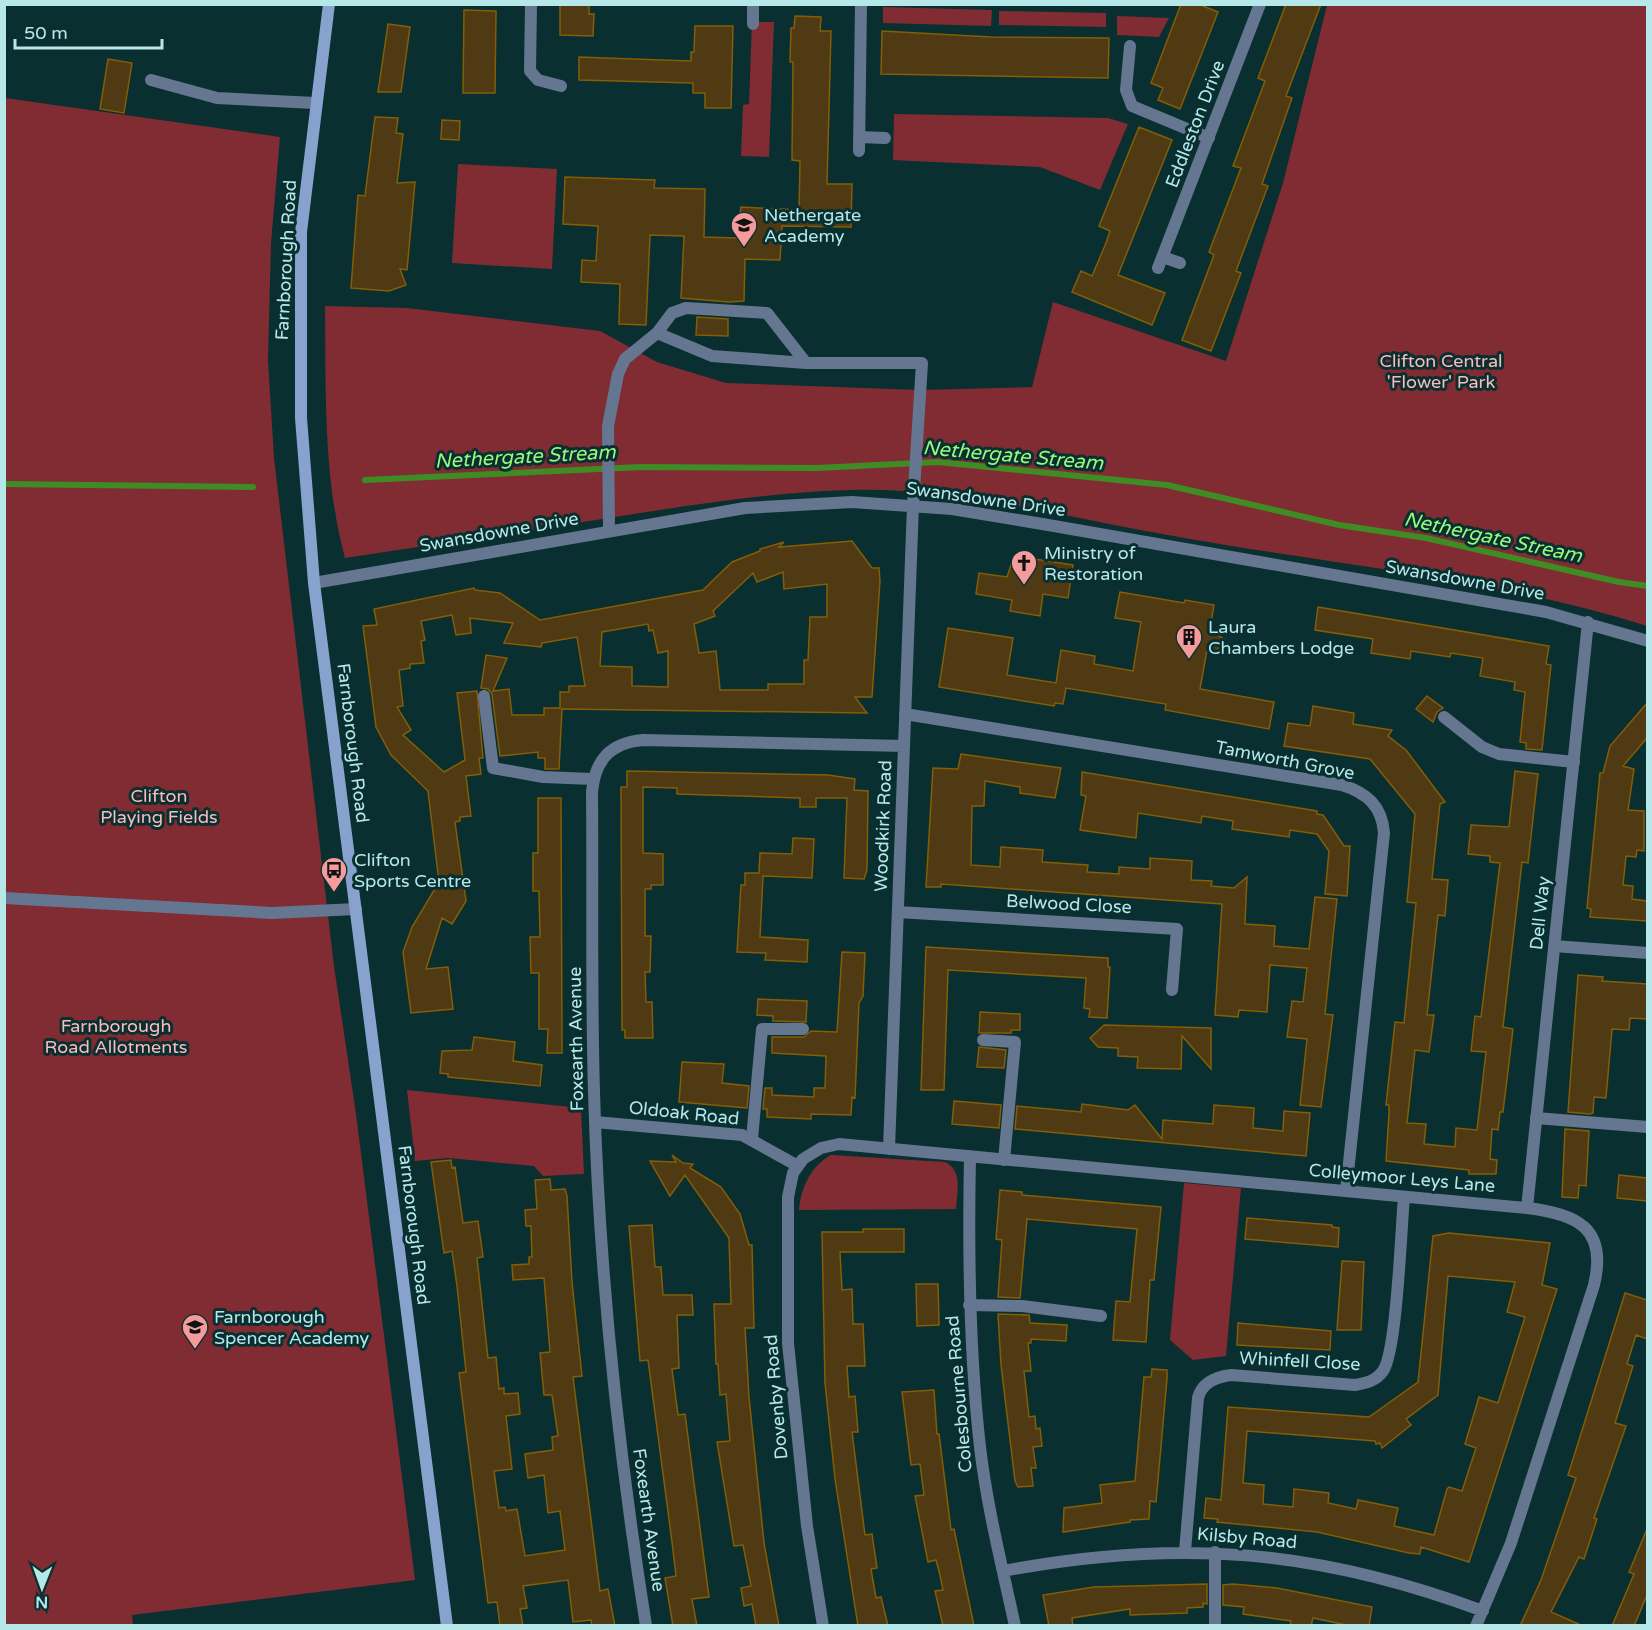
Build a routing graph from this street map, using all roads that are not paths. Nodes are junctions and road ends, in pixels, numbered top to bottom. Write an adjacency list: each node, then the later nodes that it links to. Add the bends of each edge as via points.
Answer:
1 (329, 4): 10 (street, Farnborough Road)
2 (531, 4): 9 (street, via 530,71 538,80)
3 (753, 4): 6 (street)
4 (861, 4): 11 (street)
5 (1260, 4): 13 (street, Eddleston Drive)
6 (753, 24)
7 (1130, 46): 13 (street, via 1126,90 1132,106)
8 (151, 80): 10 (street, via 217,98)
9 (561, 86)
10 (315, 103): 20 (street, Farnborough Road, via 302,232 300,345 301,418)
11 (859, 137): 12 (street); 14 (street)
12 (885, 138)
13 (1209, 138): 15 (street, Eddleston Drive, via 1160,262)
14 (859, 151)
15 (1180, 263)
16 (657, 333): 17 (street, via 712,356); 17 (street, via 672,313 686,308 767,314); 19 (street, via 630,353 618,374 608,426)
17 (806, 363): 18 (street, Woodkirk Road, via 921,363)
18 (913, 505): 19 (street, Swansdowne Drive, via 780,505); 21 (street, Swansdowne Drive, via 952,508); 24 (street, Woodkirk Road)
19 (609, 531): 20 (street, Swansdowne Drive)
20 (314, 583): 30 (street, Farnborough Road)
21 (1588, 622): 22 (street, Swansdowne Drive); 27 (street, Dell Way)
22 (1647, 641)
23 (484, 696): 28 (street, via 493,768 543,777)
24 (905, 714): 26 (street, Woodkirk Road); 45 (street, Tamworth Grove, via 1342,785 1375,804 1383,833)
25 (1444, 717): 27 (street, via 1482,747 1499,754)
26 (904, 746): 28 (street, Foxearth Avenue, via 630,741 608,752); 31 (street, Woodkirk Road)
27 (1574, 762): 32 (street, Dell Way)
28 (593, 779): 38 (street, Foxearth Avenue)
29 (4, 898): 30 (street, via 272,913)
30 (356, 909): 54 (street, Farnborough Road)
31 (898, 912): 34 (street, Belwood Close, via 1177,929); 41 (street, Woodkirk Road)
32 (1554, 945): 33 (street); 37 (street, Dell Way)
33 (1647, 953)
34 (1172, 990)
35 (803, 1029): 40 (street, via 762,1029)
36 (983, 1040): 43 (street, via 1015,1042)
37 (1536, 1118): 39 (street); 47 (street, Dell Way)
38 (595, 1122): 40 (street, Oldoak Road, via 730,1133); 55 (street, Foxearth Avenue, via 619,1443)
39 (1647, 1127)
40 (752, 1139): 44 (street, Oldoak Road)
41 (889, 1149): 42 (street, Colleymoor Leys Lane); 44 (street, Colleymoor Leys Lane, via 830,1145 814,1151)
42 (970, 1156): 43 (street, Colleymoor Leys Lane); 48 (street, Colesbourne Road)
43 (1004, 1160): 45 (street, Colleymoor Leys Lane)
44 (798, 1166): 56 (street, Dovenby Road, via 788,1197 788,1342 807,1526)
45 (1346, 1191): 46 (street, Colleymoor Leys Lane)
46 (1404, 1197): 47 (street, Colleymoor Leys Lane); 50 (street, Whinfell Close, via 1391,1348 1382,1373 1355,1385 1231,1375 1204,1386 1198,1398)
47 (1527, 1208): 53 (street, Colleymoor Leys Lane, via 1564,1214 1581,1224 1592,1237 1599,1263 1531,1485)
48 (969, 1305): 49 (street, via 1022,1306); 52 (street, Colesbourne Road, via 980,1449)
49 (1101, 1316)
50 (1185, 1551): 51 (street, Kilsby Road); 52 (street, Kilsby Road, via 1078,1557)
51 (1215, 1552): 53 (street, Kilsby Road, via 1314,1563 1363,1573); 58 (street)
52 (1003, 1571): 57 (street, Colesbourne Road)
53 (1483, 1611): 59 (street, Colleymoor Leys Lane)
54 (447, 1626)
55 (646, 1626)
56 (823, 1626)
57 (1014, 1626)
58 (1215, 1626)
59 (1476, 1626)

